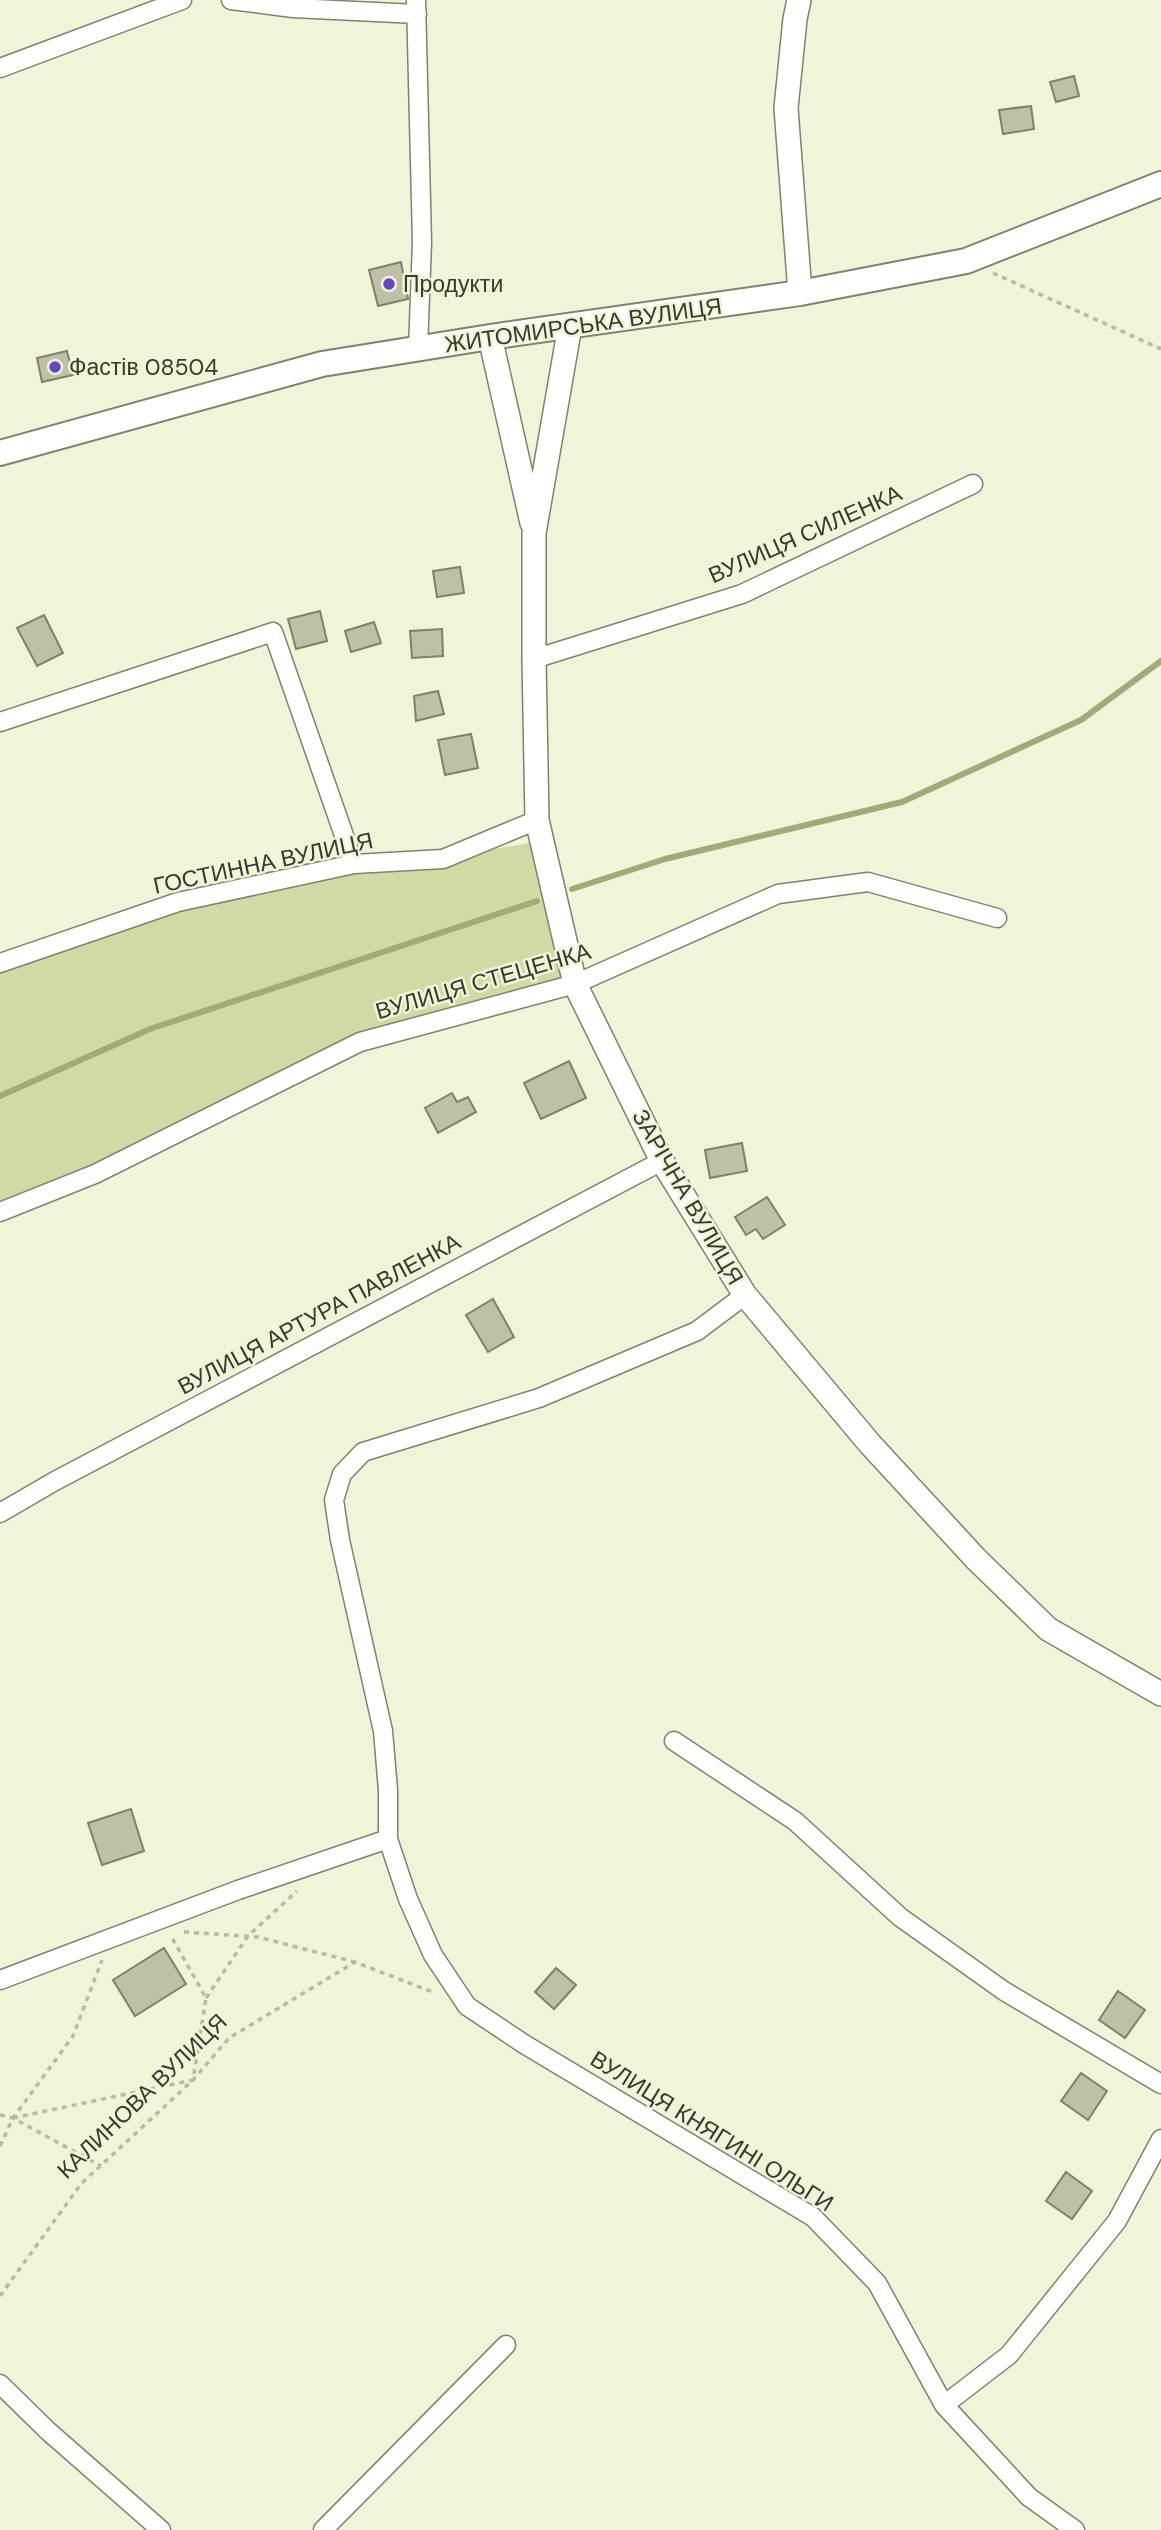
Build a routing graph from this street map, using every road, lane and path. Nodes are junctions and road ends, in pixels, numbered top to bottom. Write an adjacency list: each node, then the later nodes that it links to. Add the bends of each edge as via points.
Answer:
1 (182, 0): 5 (street)
2 (231, 0): 4 (street, via 292,8)
3 (799, 0): 8 (street, via 786,108)
4 (416, 7): 11 (street, via 422,242)
5 (0, 68)
6 (1161, 184): 7 (main road, ЖИТОМИРСЬКА ВУЛИЦЯ)
7 (966, 261): 8 (main road, ЖИТОМИРСЬКА ВУЛИЦЯ); 12 (path)
8 (800, 293): 9 (main road, ЖИТОМИРСЬКА ВУЛИЦЯ)
9 (570, 326): 10 (main road, ЖИТОМИРСЬКА ВУЛИЦЯ); 15 (street, ЗАРІЧНА ВУЛИЦЯ)
10 (490, 337): 11 (main road, ЖИТОМИРСЬКА ВУЛИЦЯ); 15 (street, ЗАРІЧНА ВУЛИЦЯ)
11 (418, 349): 13 (main road, ЖИТОМИРСЬКА ВУЛИЦЯ, via 322,364)
12 (1161, 349)
13 (0, 453)
14 (973, 484): 16 (street, ВУЛИЦЯ СИЛЕНКА, via 742,594)
15 (534, 533): 16 (street, ЗАРІЧНА ВУЛИЦЯ)
16 (534, 659): 18 (street, ЗАРІЧНА ВУЛИЦЯ)
17 (0, 722): 19 (street, via 273,632)
18 (537, 820): 19 (street, ГОСТИННА ВУЛИЦЯ, via 443,859); 22 (street, ЗАРІЧНА ВУЛИЦЯ)
19 (354, 864): 21 (street, ГОСТИННА ВУЛИЦЯ, via 178,902)
20 (997, 918): 22 (street, ВУЛИЦЯ СТЕЦЕНКА, via 868,883 778,894)
21 (0, 963)
22 (575, 984): 23 (street, ЗАРІЧНА ВУЛИЦЯ); 24 (street, ВУЛИЦЯ СТЕЦЕНКА, via 360,1042 95,1174)
23 (662, 1161): 25 (street, ЗАРІЧНА ВУЛИЦЯ); 26 (street, ВУЛИЦЯ АРТУРА ПАВЛЕНКА)
24 (0, 1212)
25 (745, 1296): 27 (street, ЗАРІЧНА ВУЛИЦЯ, via 870,1444 1048,1629); 29 (street, ВУЛИЦЯ КНЯГИНІ ОЛЬГИ, via 697,1331 539,1398 363,1452 342,1474 334,1500 383,1731)
26 (0, 1513)
27 (1161, 1694)
28 (674, 1741): 38 (street, via 795,1821 900,1917 993,1984)
29 (388, 1839): 32 (street); 36 (street, ВУЛИЦЯ КНЯГИНІ ОЛЬГИ, via 433,1955)
30 (306, 1884): 31 (path)
31 (248, 1936): 33 (path); 35 (path); 35 (path, via 168,1931)
32 (110, 1939): 34 (street); 40 (path, via 73,2036)
33 (355, 1962): 36 (path); 37 (path, КАЛИНОВА ВУЛИЦЯ, via 229,2038)
34 (0, 1980)
35 (205, 1998): 37 (path)
36 (467, 2006): 47 (street, ВУЛИЦЯ КНЯГИНІ ОЛЬГИ, via 813,2217 877,2283)
37 (192, 2080): 40 (path); 43 (path, КАЛИНОВА ВУЛИЦЯ)
38 (1161, 2084)
39 (0, 2115): 40 (path)
40 (13, 2118): 42 (path); 43 (path)
41 (1161, 2139): 47 (street, via 1117,2221 1009,2355)
42 (0, 2146)
43 (101, 2166): 44 (path, КАЛИНОВА ВУЛИЦЯ, via 81,2184)
44 (0, 2296)
45 (506, 2345): 49 (street)
46 (0, 2384): 48 (street)
47 (944, 2405): 50 (street, ВУЛИЦЯ КНЯГИНІ ОЛЬГИ, via 1029,2497)
48 (161, 2530)
49 (323, 2530)
50 (1075, 2530)

